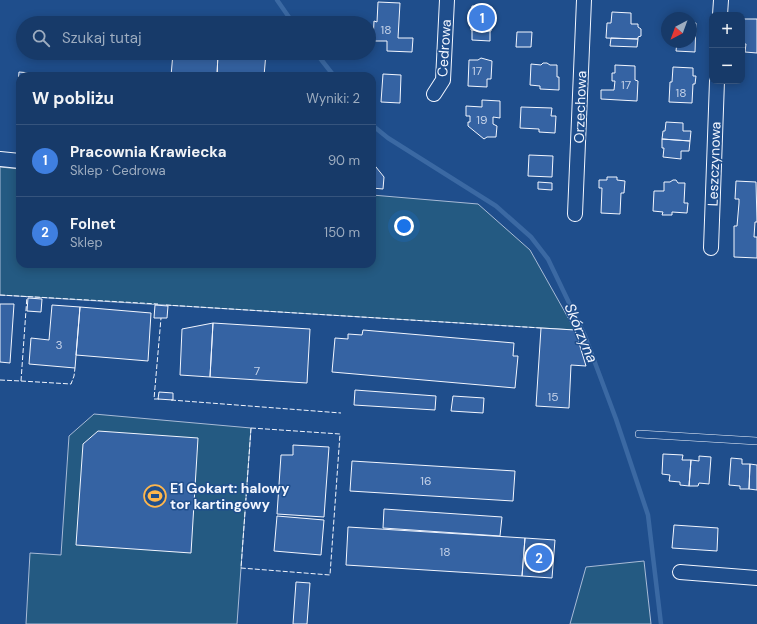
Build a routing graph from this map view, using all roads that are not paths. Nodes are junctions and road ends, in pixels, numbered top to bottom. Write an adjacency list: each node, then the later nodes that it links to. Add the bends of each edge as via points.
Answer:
1 (447, 0): 6 (street, Cedrowa, via 443,80)
2 (584, 0): 9 (street, Orzechowa)
3 (721, 0): 4 (street)
4 (720, 12)
5 (718, 84): 10 (street, Leszczynowa)
6 (434, 94)
7 (0, 159): 8 (street)
8 (16, 161)
9 (575, 214)
10 (711, 248)
11 (639, 434): 12 (lane)
12 (757, 441)
13 (680, 572): 14 (street)
14 (757, 578)

